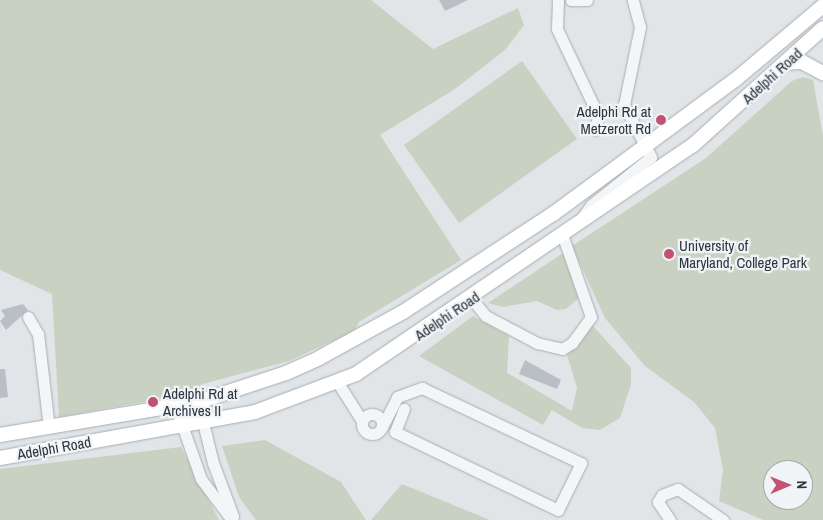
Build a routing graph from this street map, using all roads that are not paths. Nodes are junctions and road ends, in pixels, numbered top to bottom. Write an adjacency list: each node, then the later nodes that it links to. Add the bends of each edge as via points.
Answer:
1 (558, 0): 9 (lane, via 557,29 598,116)
2 (571, 0): 3 (lane)
3 (587, 0)
4 (633, 0): 10 (lane, via 640,27 624,105)
5 (823, 6): 10 (main road, Adelphi Road, via 735,80)
6 (823, 28): 7 (main road, Adelphi Road)
7 (786, 63): 8 (main road, via 802,62); 11 (main road, Adelphi Road, via 692,146)
8 (823, 73)
9 (595, 130)
10 (645, 146): 11 (lane, via 651,157 591,205); 15 (main road, Adelphi Road, via 553,214 403,312 286,374)
11 (569, 233): 12 (main road, Adelphi Road); 12 (lane, via 591,317 572,343 562,348 537,343 486,316)
12 (472, 299): 14 (main road, Adelphi Road)
13 (28, 317): 21 (lane, via 38,334)
14 (338, 383): 18 (lane); 20 (main road, Adelphi Road, via 255,412)
15 (198, 402): 16 (main road, Adelphi Road); 20 (lane)
16 (175, 405): 21 (main road, Adelphi Road); 22 (lane)
17 (404, 409): 19 (lane, via 395,432 558,510 581,463 422,388 397,397)
18 (362, 421): 19 (lane, via 371,414); 19 (lane, via 370,434)
19 (381, 422)
20 (202, 423): 22 (main road, Adelphi Road); 25 (lane)
21 (49, 427): 23 (main road, Adelphi Road)
22 (182, 428): 24 (main road, Adelphi Road); 25 (lane, via 201,479)
23 (0, 435)
24 (0, 458)
25 (233, 520)
26 (670, 520): 27 (lane, via 658,502 662,494 678,490)
27 (723, 520)

